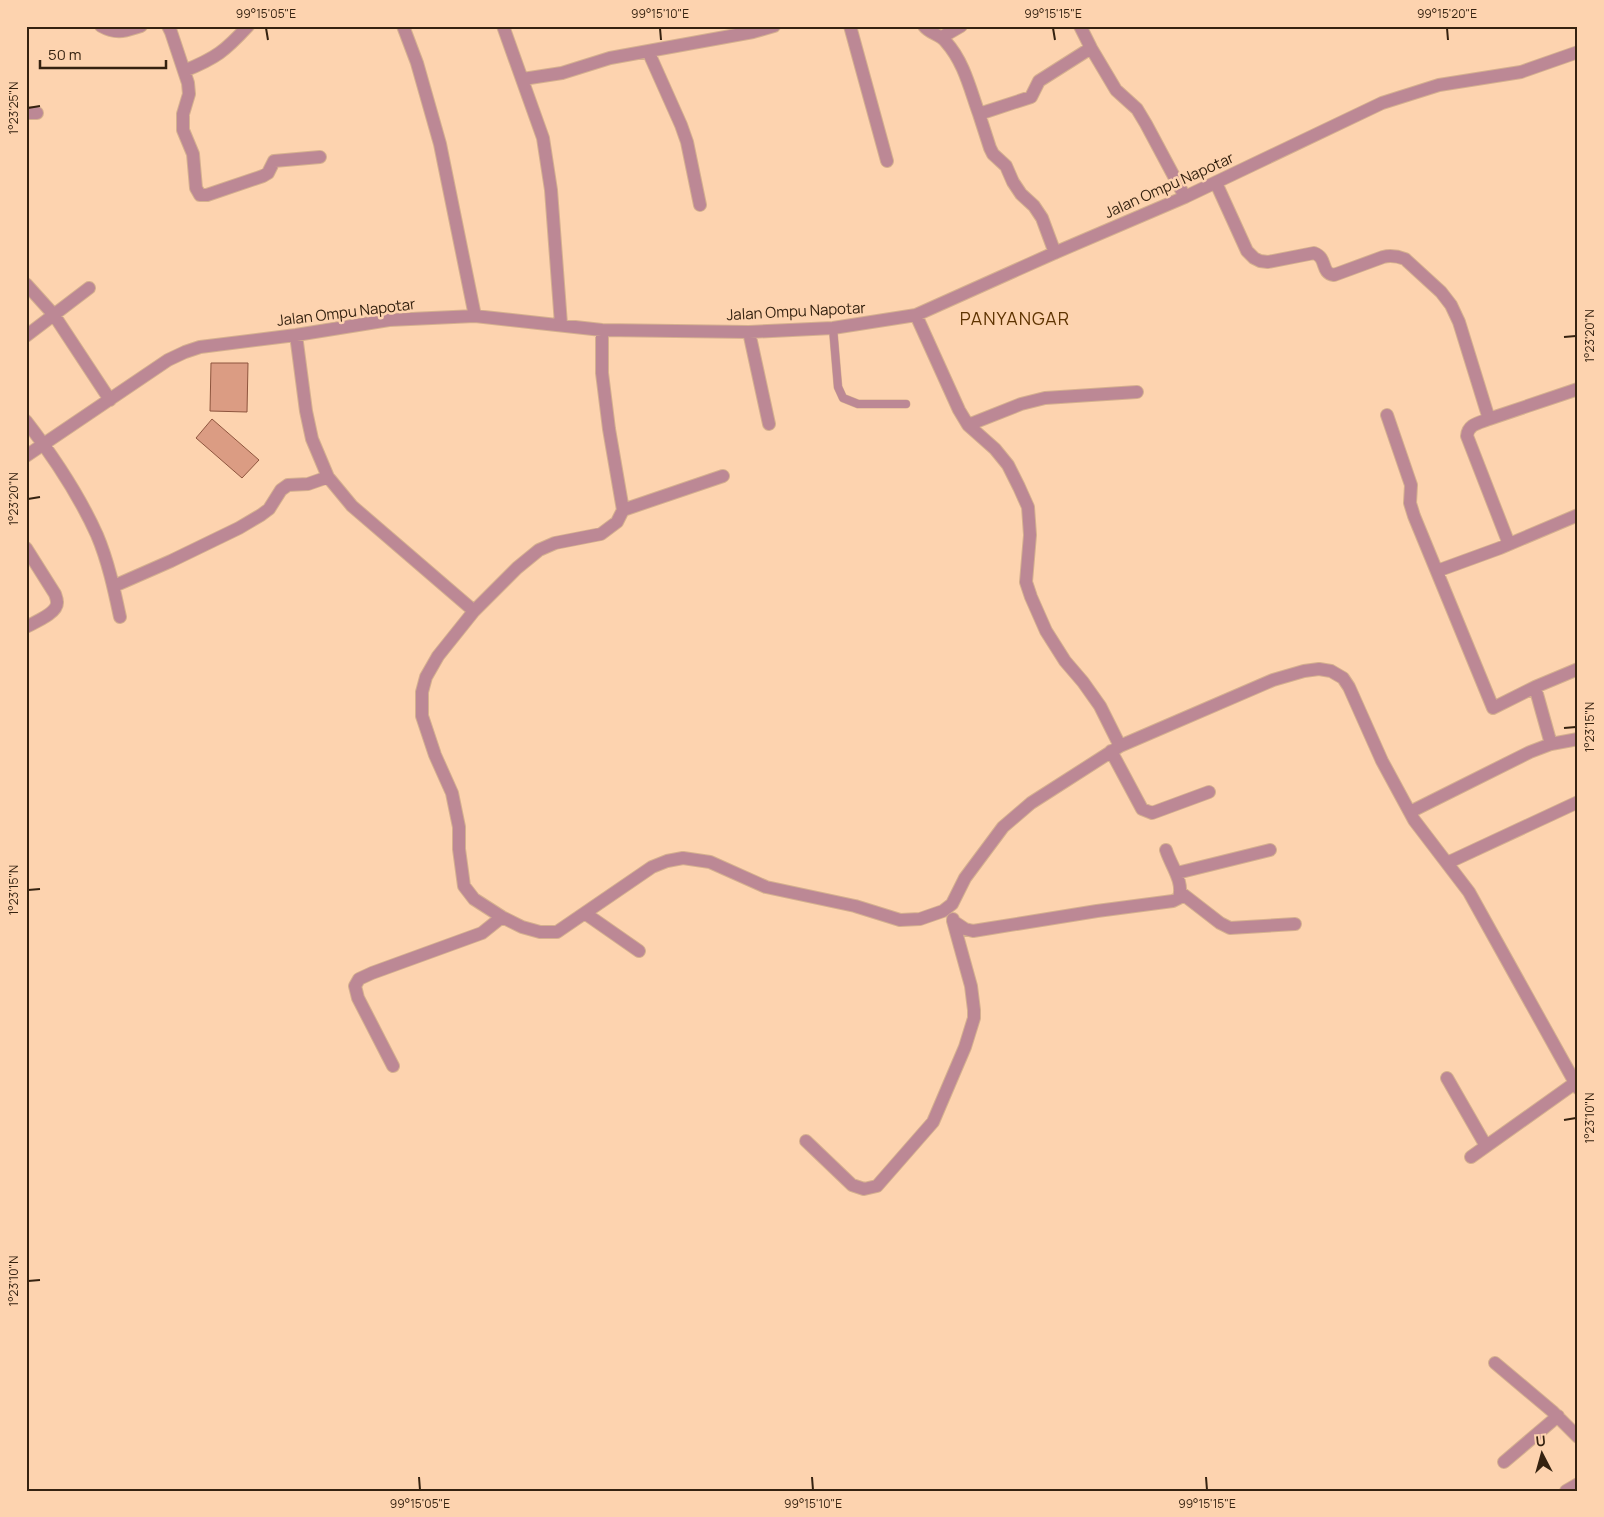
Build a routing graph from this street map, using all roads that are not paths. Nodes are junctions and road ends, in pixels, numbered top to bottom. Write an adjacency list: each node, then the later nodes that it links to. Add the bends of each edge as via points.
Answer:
1 (101, 26): 2 (street, via 113,32)
2 (141, 26)
3 (168, 26): 16 (street)
4 (248, 26): 16 (street, via 220,54)
5 (403, 26): 29 (street, via 440,144)
6 (503, 26): 17 (street)
7 (774, 26): 14 (street)
8 (850, 26): 20 (street)
9 (924, 26): 12 (street, via 928,32)
10 (961, 26): 12 (street)
11 (1080, 26): 13 (street)
12 (942, 37): 18 (street, via 959,60)
13 (1091, 48): 18 (street, via 1038,81 1031,97); 22 (street, via 1116,90 1137,109)
14 (648, 51): 17 (street); 23 (street, via 687,142)
15 (1578, 52): 21 (street, Jalan Ompu Napotar, via 1521,72 1439,85 1382,104)
16 (184, 71): 19 (street, via 189,94 183,130 193,154 196,188 200,195 263,176 274,160)
17 (523, 79): 30 (street, via 543,138 549,172)
18 (978, 114): 24 (street, via 993,154 1006,166 1021,194 1042,218)
19 (320, 158)
20 (887, 161)
21 (1216, 183): 22 (street, Jalan Ompu Napotar); 41 (street, via 1247,251 1260,261 1314,253 1322,258 1326,272 1334,275 1391,255 1405,259 1452,305)
22 (1185, 198): 24 (street, Jalan Ompu Napotar)
23 (700, 205)
24 (1055, 253): 27 (street, Jalan Ompu Napotar)
25 (26, 284): 28 (street)
26 (89, 288): 28 (street)
27 (916, 315): 31 (street, Jalan Ompu Napotar); 44 (street)
28 (54, 316): 35 (street); 38 (street)
29 (475, 316): 30 (street, Jalan Ompu Napotar); 34 (street, Jalan Ompu Napotar, via 388,320)
30 (561, 324): 32 (street, Jalan Ompu Napotar)
31 (834, 328): 33 (street, Jalan Ompu Napotar); 39 (lane, via 838,387 843,398 858,404)
32 (602, 330): 33 (street, Jalan Ompu Napotar); 49 (street, via 602,372)
33 (749, 332): 43 (street)
34 (296, 335): 38 (street, Jalan Ompu Napotar, via 215,344 185,352); 48 (street, via 312,439)
35 (26, 336)
36 (1578, 389): 41 (street)
37 (1137, 392): 44 (street, via 1046,398 1021,404)
38 (110, 400): 45 (street, Jalan Ompu Napotar)
39 (906, 404)
40 (1387, 415): 53 (street, via 1412,485 1410,503 1414,516)
41 (1489, 419): 51 (street, via 1470,427 1467,436)
42 (26, 421): 45 (street)
43 (769, 424)
44 (968, 426): 62 (street, via 995,449 1019,487 1028,507 1030,535 1026,582 1031,597 1046,631 1100,706)
45 (44, 444): 46 (street, Jalan Ompu Napotar); 54 (street, via 97,536)
46 (26, 456)
47 (723, 476): 49 (street)
48 (328, 477): 54 (street, via 308,484 288,485 269,509 239,528); 55 (street, via 352,506)
49 (623, 510): 55 (street, via 617,522 601,534 555,543 539,550)
50 (1578, 515): 51 (street)
51 (1509, 544): 53 (street)
52 (26, 548): 57 (street, via 57,602 52,613)
53 (1437, 571): 59 (street, via 1493,708)
54 (114, 586): 56 (street)
55 (474, 611): 73 (street, via 438,656 426,677 422,716 434,755 452,793 459,827 464,886 474,899)
56 (120, 617)
57 (26, 627)
58 (1578, 669): 59 (street)
59 (1535, 687): 61 (street)
60 (1578, 739): 61 (street)
61 (1552, 744): 65 (street)
62 (1115, 749): 63 (street, via 1142,809 1148,812); 65 (street, via 1273,680 1319,668 1343,678 1349,687); 71 (street, via 1031,803 1003,827 965,878)
63 (1209, 792)
64 (1578, 802): 68 (street)
65 (1410, 812): 68 (street)
66 (1166, 850): 69 (street)
67 (1270, 850): 69 (street)
68 (1447, 863): 79 (street, via 1473,899)
69 (1177, 873): 70 (street)
70 (1180, 892): 74 (street, via 1174,901 1164,903 985,930 973,931); 75 (street, via 1230,928)
71 (952, 904): 72 (street, via 943,911 920,919 900,920 855,906 766,887 710,862 682,858 652,867); 74 (street)
72 (586, 914): 73 (street, via 557,932 540,932); 76 (street)
73 (502, 917): 77 (street, via 482,932 359,979 355,986 358,998)
74 (953, 921): 80 (street, via 971,986 974,1018 933,1122 877,1186 864,1189 852,1185)
75 (1295, 924)
76 (639, 951)
77 (393, 1066)
78 (1447, 1078): 81 (street)
79 (1576, 1086): 81 (street)
80 (806, 1141)
81 (1486, 1146): 82 (street)
82 (1471, 1157)
83 (1495, 1363): 84 (street)
84 (1558, 1416): 85 (street); 86 (street)
85 (1578, 1437)
86 (1504, 1462)
87 (1578, 1484): 88 (street)
88 (1566, 1491)

